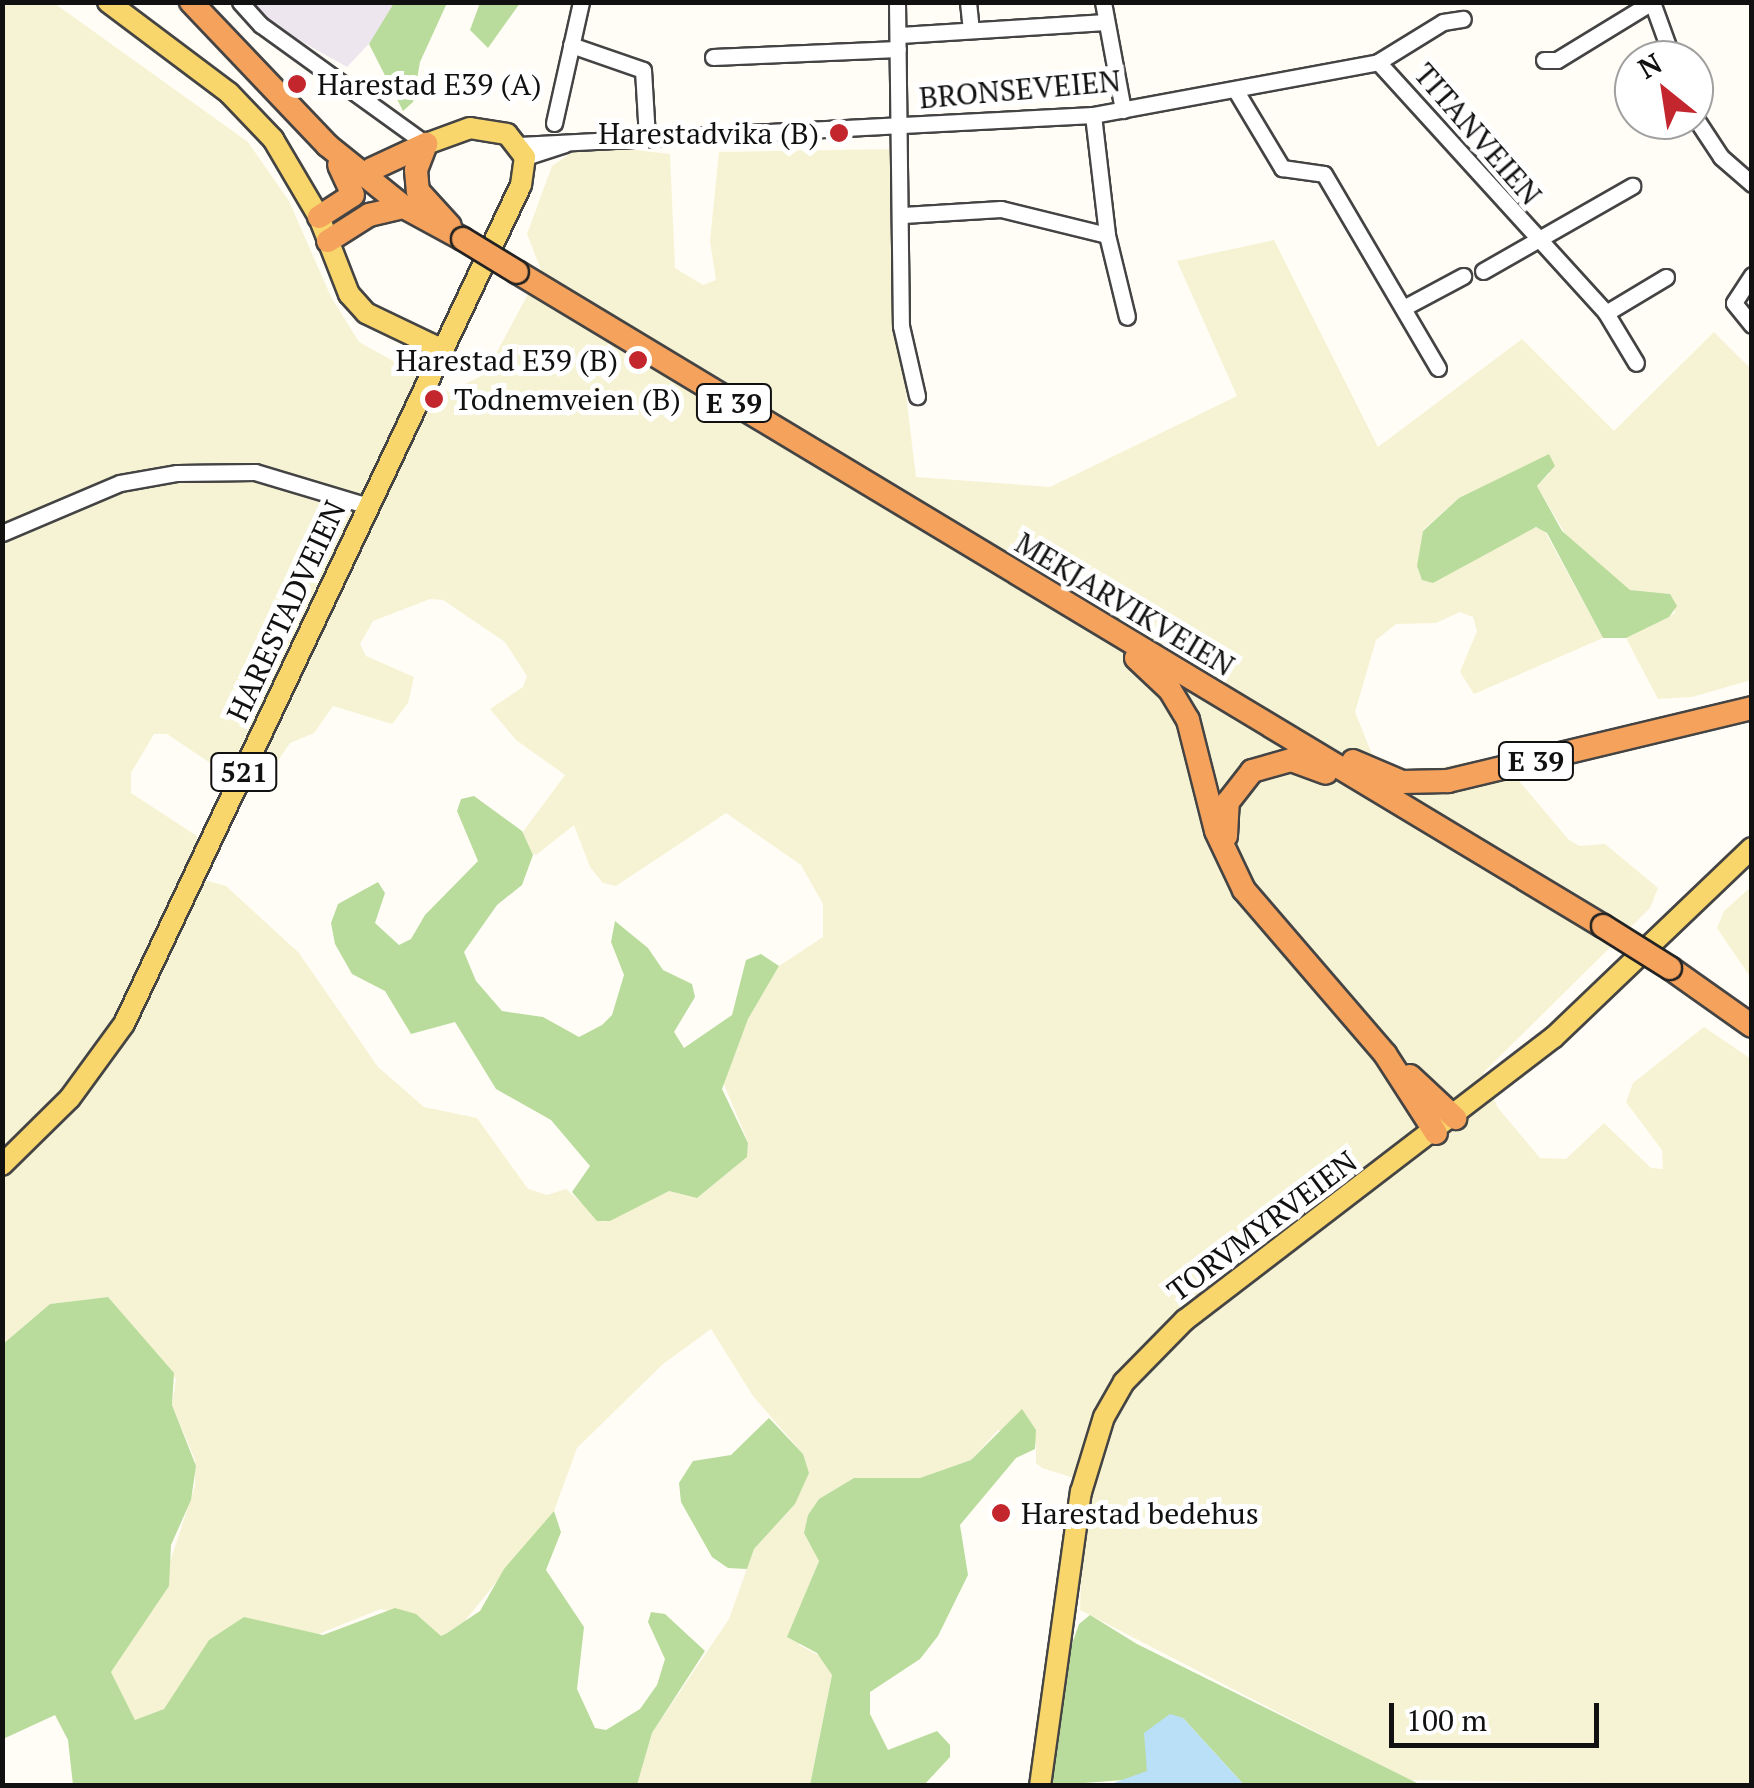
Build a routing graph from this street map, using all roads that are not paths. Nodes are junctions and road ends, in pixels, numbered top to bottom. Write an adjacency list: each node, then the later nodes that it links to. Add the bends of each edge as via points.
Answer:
1 (108, 2): 33 (main road, via 252,114 291,164)
2 (194, 2): 26 (highway, E 39); 28 (highway, E 39)
3 (240, 2): 25 (street, via 260,25)
4 (582, 2): 14 (street)
5 (897, 2): 13 (street)
6 (968, 2): 11 (street)
7 (1103, 2): 10 (street)
8 (1442, 2): 17 (street, BRONSEVEIEN, via 1456,19)
9 (1652, 2): 12 (street); 16 (street, via 1558,60)
10 (1106, 22): 11 (street); 19 (street)
11 (971, 29): 13 (street)
12 (1666, 40)
13 (899, 42): 15 (street); 22 (street)
14 (571, 45): 21 (street); 23 (street, via 643,70)
15 (712, 57)
16 (1544, 60)
17 (1378, 62): 18 (street, BRONSEVEIEN); 37 (street, TITANVEIEN)
18 (1236, 91): 19 (street, BRONSEVEIEN); 42 (street, via 1282,168 1324,174)
19 (1123, 110): 20 (street, BRONSEVEIEN)
20 (1094, 114): 22 (street, BRONSEVEIEN); 35 (street)
21 (554, 123)
22 (903, 126): 23 (street, BRONSEVEIEN); 32 (street)
23 (646, 138): 27 (street, BRONSEVEIEN)
24 (1710, 140): 29 (street)
25 (426, 144): 27 (main road, via 480,127 507,134); 28 (highway); 34 (highway, E 39, via 416,170 418,191)
26 (327, 145): 28 (highway, E 39); 33 (highway, E 39, via 354,188 348,203)
27 (522, 151): 46 (main road, HARESTADVEIEN / 521, via 521,185)
28 (370, 174): 31 (highway, MEKJARVIKVEIEN / E 39); 34 (highway, MEKJARVIKVEIEN / E 39)
29 (1752, 184)
30 (1632, 186): 37 (street, TITANVEIEN)
31 (404, 207): 34 (highway, MEKJARVIKVEIEN / E 39); 36 (highway, via 369,215)
32 (904, 215): 35 (street, via 1001,208); 49 (street, via 902,344)
33 (319, 217): 36 (main road)
34 (457, 234): 52 (highway, MEKJARVIKVEIEN / E 39, bridge)
35 (1107, 236): 44 (street)
36 (328, 242): 46 (main road, via 343,283 366,313)
37 (1536, 242): 38 (street, TITANVEIEN); 43 (street, TITANVEIEN)
38 (1484, 271)
39 (1752, 275): 45 (street, via 1734,303)
40 (1463, 276): 42 (street)
41 (1666, 277): 43 (street)
42 (1405, 307): 48 (street)
43 (1606, 314): 47 (street, TITANVEIEN)
44 (1127, 317)
45 (1752, 325)
46 (442, 349): 50 (main road, HARESTADVEIEN / 521)
47 (1636, 363)
48 (1438, 368)
49 (918, 396)
50 (368, 506): 51 (street, via 256,472 177,472 120,483); 62 (main road, HARESTADVEIEN / 521, via 124,1024 70,1098)
51 (2, 533)
52 (1092, 619): 54 (highway, MEKJARVIKVEIEN / E 39); 57 (highway, E 39, via 1180,706 1202,754)
53 (1752, 708): 54 (highway, E 39, via 1430,783)
54 (1322, 758): 55 (highway, MEKJARVIKVEIEN / E 39)
55 (1360, 780): 57 (highway, E 39, via 1291,760 1252,771 1228,802); 58 (highway, MEKJARVIKVEIEN / E 39, bridge, via 1670,968)
56 (1752, 848): 60 (main road, TORVMYRVEIEN, via 1635,966)
57 (1230, 864): 59 (highway, E 39, via 1257,907)
58 (1752, 1026)
59 (1385, 1054): 60 (highway, E 39); 61 (highway, E 39)
60 (1455, 1118): 61 (main road, TORVMYRVEIEN)
61 (1436, 1133): 63 (main road, TORVMYRVEIEN, via 1185,1320 1124,1382 1104,1417 1082,1492)
62 (2, 1165)
63 (1040, 1786)

